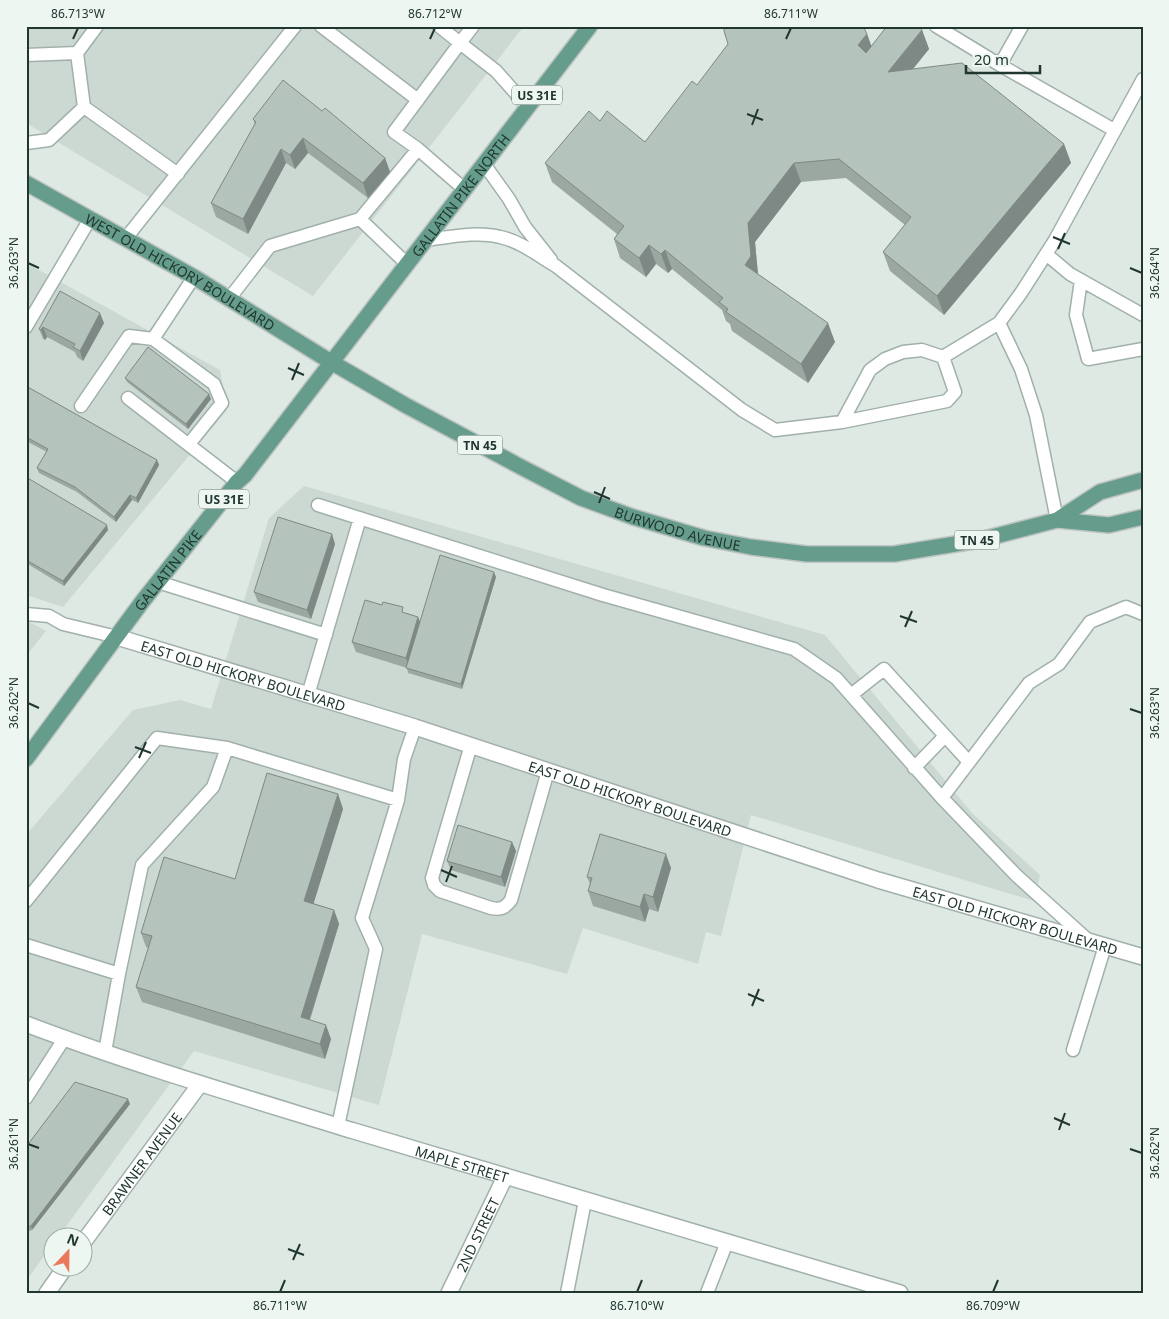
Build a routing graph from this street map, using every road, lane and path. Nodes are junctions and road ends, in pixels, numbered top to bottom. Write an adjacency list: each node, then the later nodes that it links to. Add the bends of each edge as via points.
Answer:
1 (96, 26): 10 (lane)
2 (294, 26): 21 (lane)
3 (321, 26): 14 (lane)
4 (439, 26): 9 (lane)
5 (473, 26): 9 (lane)
6 (590, 26): 16 (main road, GALLATIN PIKE NORTH / US 31E)
7 (936, 26): 12 (lane)
8 (1022, 26): 12 (lane)
9 (460, 43): 14 (lane); 16 (lane, via 496,71)
10 (77, 53): 11 (lane); 15 (lane)
11 (26, 55)
12 (1000, 64): 17 (lane)
13 (1143, 79): 17 (lane)
14 (418, 100): 19 (lane, via 394,132)
15 (84, 107): 18 (lane, via 49,140); 21 (lane)
16 (528, 107): 20 (main road, GALLATIN PIKE NORTH / US 31E)
17 (1114, 130): 28 (lane)
18 (26, 143)
19 (418, 149): 23 (lane); 25 (lane)
20 (484, 164): 23 (main road, GALLATIN PIKE NORTH / US 31E); 30 (lane, via 525,227)
21 (178, 174): 26 (lane)
22 (26, 183): 24 (main road, WEST OLD HICKORY BOULEVARD / TN 45)
23 (464, 189): 27 (main road, GALLATIN PIKE NORTH / US 31E)
24 (90, 218): 26 (main road, WEST OLD HICKORY BOULEVARD / TN 45); 36 (lane)
25 (360, 219): 29 (lane); 33 (lane, via 270,246)
26 (126, 238): 31 (main road, WEST OLD HICKORY BOULEVARD / TN 45)
27 (426, 240): 29 (main road, GALLATIN PIKE NORTH / US 31E); 30 (lane, via 481,234 501,237)
28 (1046, 254): 32 (lane); 35 (lane)
29 (407, 264): 40 (main road, GALLATIN PIKE NORTH / US 31E)
30 (556, 266): 43 (lane, via 742,410 775,430)
31 (194, 278): 33 (main road, WEST OLD HICKORY BOULEVARD / TN 45); 37 (lane)
32 (1081, 280): 34 (lane); 38 (lane, via 1076,315 1088,359)
33 (229, 298): 40 (main road, WEST OLD HICKORY BOULEVARD / TN 45)
34 (1143, 315)
35 (999, 323): 39 (lane); 50 (lane, via 1021,369 1036,415)
36 (26, 326)
37 (153, 339): 42 (lane, via 129,336); 44 (lane, via 214,384 222,403)
38 (1143, 349)
39 (943, 357): 43 (lane, via 922,350 903,352 885,359 870,370); 43 (lane, via 955,392 947,400)
40 (332, 362): 46 (main road, GALLATIN PIKE / US 31E); 50 (main road, BURWOOD AVENUE / TN 45, via 581,498 704,538 807,554 894,554 980,540)
41 (128, 398): 44 (lane)
42 (81, 406)
43 (842, 422)
44 (189, 444): 46 (lane)
45 (1143, 480): 50 (main road, BURWOOD AVENUE / TN 45, via 1100,492)
46 (237, 482): 51 (main road, GALLATIN PIKE / US 31E)
47 (318, 505): 49 (lane)
48 (1143, 517): 50 (main road, BURWOOD AVENUE / TN 45, via 1109,525)
49 (360, 518): 54 (lane); 57 (lane, via 603,595 794,649 836,678)
50 (1058, 520)
51 (158, 582): 54 (lane); 55 (main road, GALLATIN PIKE / US 31E)
52 (26, 614): 55 (lane, via 49,616 63,624)
53 (1143, 614): 63 (lane, via 1126,608 1090,622 1059,664 1029,683)
54 (326, 635): 56 (lane)
55 (117, 637): 56 (street, EAST OLD HICKORY BOULEVARD); 62 (main road, GALLATIN PIKE / US 31E)
56 (308, 694): 58 (street, EAST OLD HICKORY BOULEVARD)
57 (850, 695): 59 (lane, via 884,668); 64 (lane)
58 (415, 726): 60 (street, EAST OLD HICKORY BOULEVARD); 67 (lane, via 404,759)
59 (945, 736): 63 (lane); 64 (lane)
60 (470, 745): 65 (street, EAST OLD HICKORY BOULEVARD); 65 (lane, via 433,871 434,885 440,891 500,910 506,906 511,900)
61 (227, 748): 67 (lane); 68 (lane, via 157,738); 73 (lane, via 213,787 142,865)
62 (26, 758)
63 (969, 762): 66 (lane)
64 (914, 768): 66 (lane)
65 (548, 771): 69 (street, EAST OLD HICKORY BOULEVARD, via 878,880)
66 (942, 798): 69 (lane, via 1018,876)
67 (398, 800): 80 (lane, via 362,918 376,949)
68 (26, 901)
69 (1089, 941): 71 (street, EAST OLD HICKORY BOULEVARD)
70 (26, 945): 73 (lane)
71 (1105, 946): 72 (street, EAST OLD HICKORY BOULEVARD); 76 (lane)
72 (1143, 957)
73 (119, 974): 77 (lane)
74 (26, 1024): 75 (street, MAPLE STREET)
75 (64, 1039): 77 (street, MAPLE STREET); 79 (lane)
76 (1073, 1050)
77 (105, 1052): 78 (street, MAPLE STREET)
78 (200, 1084): 80 (street, MAPLE STREET); 83 (street, BRAWNER AVENUE)
79 (26, 1098)
80 (338, 1126): 81 (street, MAPLE STREET)
81 (505, 1177): 82 (street, MAPLE STREET); 87 (street, 2ND STREET)
82 (586, 1201): 84 (street, MAPLE STREET); 88 (lane)
83 (92, 1230)
84 (727, 1242): 89 (lane); 90 (street, MAPLE STREET)
85 (59, 1276): 86 (street)
86 (47, 1293)
87 (450, 1293)
88 (567, 1293)
89 (707, 1293)
90 (900, 1293)

